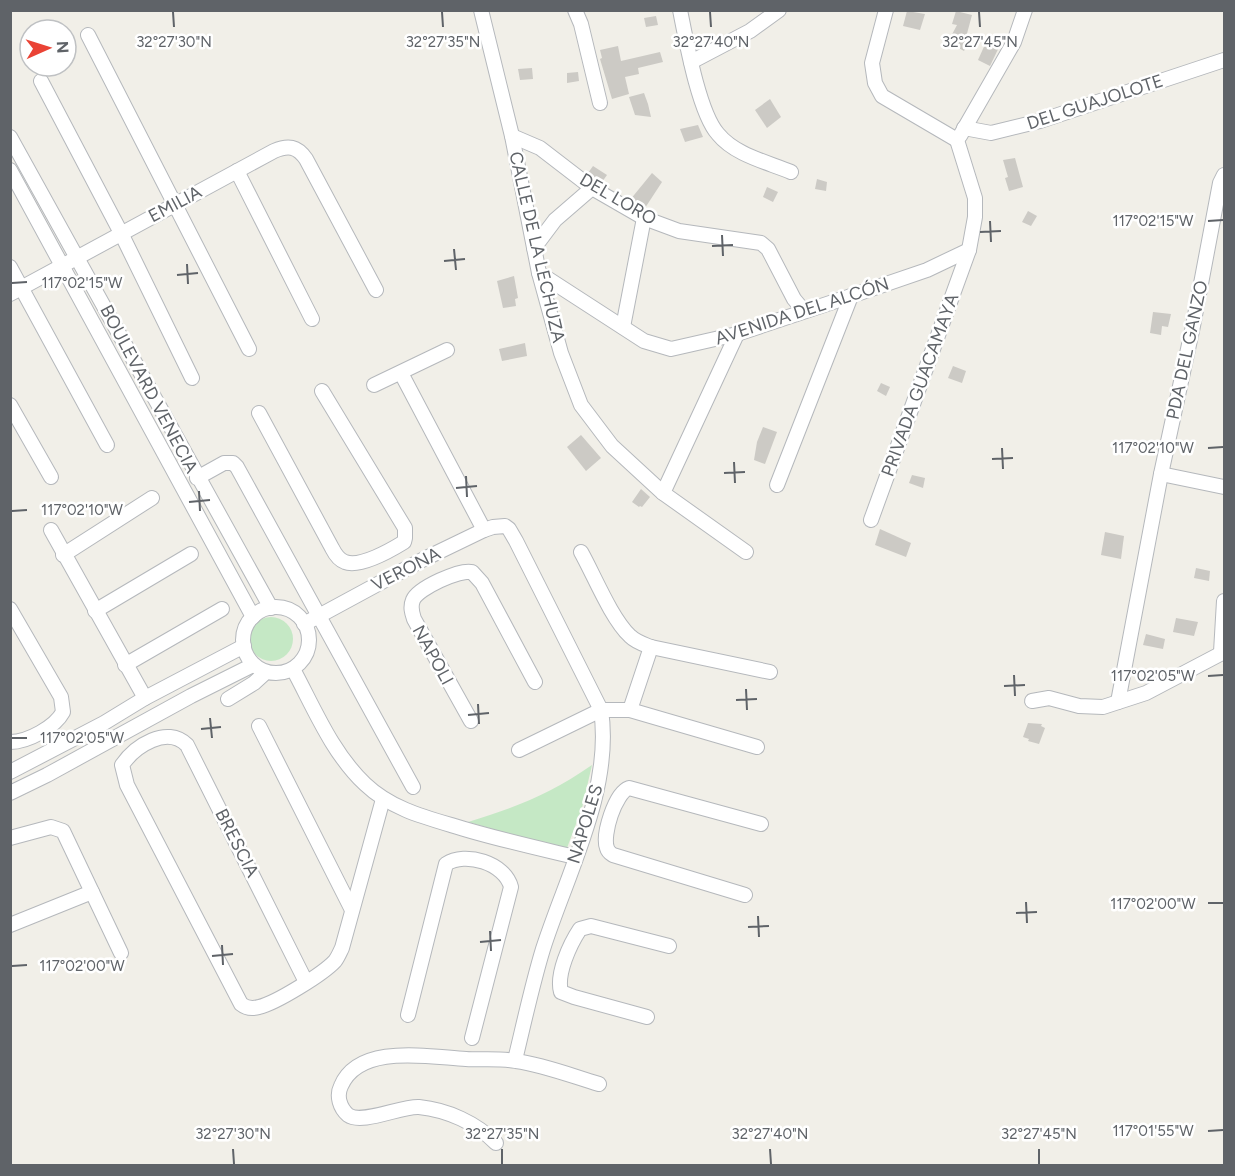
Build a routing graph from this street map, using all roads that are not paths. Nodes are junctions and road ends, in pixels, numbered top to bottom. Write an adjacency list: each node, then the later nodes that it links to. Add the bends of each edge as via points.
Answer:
1 (480, 10): 13 (street, CALLE DE LA LECHUZA)
2 (575, 10): 11 (street)
3 (680, 10): 9 (street)
4 (779, 10): 9 (street, via 750,31)
5 (886, 10): 12 (street, via 872,63 882,96)
6 (1025, 10): 12 (street, via 1014,42)
7 (88, 35): 20 (street)
8 (1224, 60): 12 (street, DEL GUAJOLOTE, via 1041,121 991,133)
9 (691, 62): 17 (street, via 717,134 741,152)
10 (42, 81): 22 (street)
11 (600, 103)
12 (961, 134): 24 (street, via 975,198)
13 (512, 136): 19 (street, DEL LORO, via 540,148); 23 (street, CALLE DE LA LECHUZA)
14 (10, 137): 25 (street, BOULEVARD VENECIA)
15 (10, 170): 26 (street, BOULEVARD VENECIA)
16 (237, 171): 20 (street, EMILIA); 29 (street, EMILIA, via 289,147 300,151); 33 (street)
17 (791, 172)
18 (1224, 175): 45 (street, PDA DEL GANZO)
19 (592, 188): 21 (street, DEL LORO); 23 (street, via 555,220)
20 (175, 204): 22 (street, EMILIA); 36 (street)
21 (644, 218): 32 (street, DEL LORO, via 679,231 761,243); 34 (street)
22 (121, 233): 25 (street, EMILIA); 39 (street)
23 (534, 248): 28 (street, CALLE DE LA LECHUZA)
24 (969, 250): 31 (street, AVENIDA DEL ALCÓN, via 927,270); 52 (street, PRIVADA GUACAMAYA)
25 (77, 257): 26 (street, EMILIA); 47 (street, BOULEVARD VENECIA)
26 (62, 265): 30 (street, EMILIA); 70 (street, BOULEVARD VENECIA)
27 (10, 267): 30 (street)
28 (539, 273): 34 (street, AVENIDA DEL ALCÓN); 50 (street, CALLE DE LA LECHUZA, via 561,353 581,405 612,446)
29 (376, 290)
30 (16, 291): 44 (street)
31 (851, 296): 32 (street, AVENIDA DEL ALCÓN); 48 (street)
32 (804, 311): 35 (street, AVENIDA DEL ALCÓN)
33 (312, 319)
34 (623, 327): 35 (street, AVENIDA DEL ALCÓN, via 644,341 671,349)
35 (737, 333): 50 (street)
36 (249, 349)
37 (447, 350): 38 (street)
38 (402, 373): 40 (street); 55 (street)
39 (192, 378)
40 (374, 385)
41 (322, 390): 59 (street, via 405,528 404,542)
42 (10, 405): 46 (street)
43 (259, 414): 59 (street, via 336,555 353,564)
44 (107, 445)
45 (1161, 474): 49 (street); 84 (street, PDA DEL GANZO)
46 (51, 477)
47 (197, 478): 65 (street, BOULEVARD VENECIA); 69 (street, via 224,464 237,467)
48 (777, 484)
49 (1224, 487)
50 (663, 493): 57 (street, CALLE DE LA LECHUZA)
51 (152, 498): 60 (street)
52 (871, 520)
53 (509, 529): 55 (street, VERONA, via 500,525); 85 (street, NAPOLES)
54 (51, 530): 60 (street)
55 (484, 530): 61 (street, VERONA)
56 (581, 552): 73 (street, via 620,623 639,643)
57 (746, 552)
58 (191, 554): 68 (street)
59 (380, 554): 62 (street)
60 (63, 555): 68 (street)
61 (424, 559): 62 (street, VERONA); 63 (street)
62 (392, 576): 69 (street, VERONA)
63 (437, 582): 80 (street, NAPOLI, via 460,571 478,576); 87 (street, NAPOLI, via 414,597 411,612)
64 (1224, 601): 74 (street)
65 (271, 608): 70 (street); 71 (street, via 284,608)
66 (10, 609): 90 (street, via 62,702 60,717)
67 (222, 609): 75 (street)
68 (95, 611): 75 (street)
69 (317, 615): 71 (street, VERONA); 97 (street)
70 (253, 617): 72 (street, via 244,632)
71 (304, 624): 77 (street, via 308,634 306,654)
72 (244, 646): 76 (street); 81 (street)
73 (651, 647): 79 (street); 86 (street)
74 (1223, 652): 84 (street, via 1146,693)
75 (125, 664): 81 (street)
76 (254, 665): 78 (street); 88 (street)
77 (293, 669): 78 (street); 99 (street, via 337,750)
78 (266, 672): 82 (street)
79 (770, 672)
80 (535, 682)
81 (145, 698): 94 (street)
82 (228, 699)
83 (1032, 701): 84 (street, via 1049,698 1092,708)
84 (1118, 702)
85 (601, 710): 86 (street); 95 (street); 100 (street, NAPOLES, via 602,762)
86 (630, 710): 93 (street)
87 (471, 721)
88 (136, 726): 92 (street); 98 (street)
89 (259, 726): 109 (street)
90 (39, 731): 91 (street); 94 (street)
91 (10, 742)
92 (146, 743): 115 (street, BRESCIA, via 172,736 187,745); 115 (street, via 128,756 122,765 123,775 241,1004 251,1008 268,1004)
93 (758, 747)
94 (52, 750): 96 (street)
95 (519, 750)
96 (10, 772)
97 (413, 787)
98 (10, 793)
99 (383, 799): 103 (street); 109 (street)
100 (592, 809): 101 (street); 105 (street, NAPOLES)
101 (611, 815): 102 (street, via 621,794 629,788); 108 (street, via 606,845 613,855)
102 (761, 824)
103 (489, 837): 105 (street); 106 (street)
104 (10, 838): 107 (street, via 51,827 63,831)
105 (575, 857): 112 (street, NAPOLES)
106 (484, 863): 116 (street, via 459,858 446,864); 118 (street, via 505,874 511,886)
107 (92, 892): 110 (street); 113 (street)
108 (744, 895)
109 (351, 910): 115 (street, via 336,959)
110 (10, 925)
111 (669, 946): 114 (street, via 591,926 580,929)
112 (543, 950): 114 (street); 119 (street, NAPOLES)
113 (121, 952)
114 (565, 956): 117 (street, via 561,992)
115 (306, 982)
116 (408, 1015)
117 (647, 1017)
118 (472, 1038)
119 (515, 1060): 120 (street); 121 (street, via 381,1057 359,1066 340,1088 339,1101 351,1117 418,1107 470,1122)
120 (599, 1084)
121 (496, 1143)

